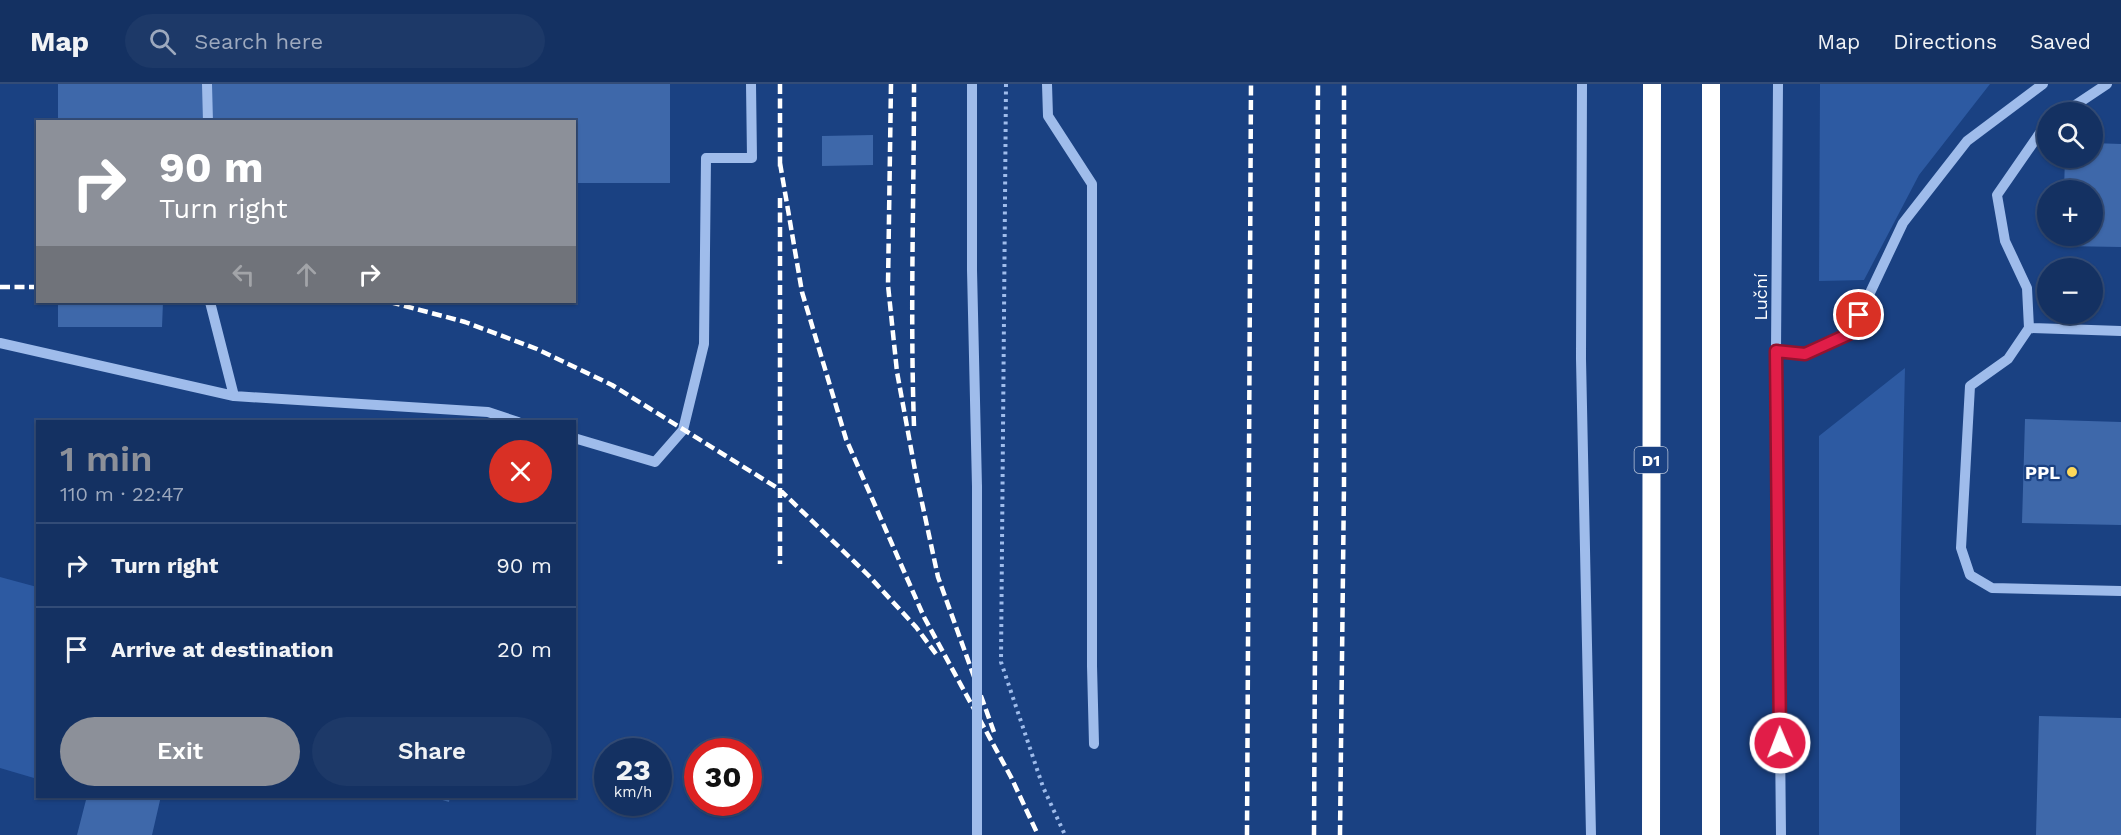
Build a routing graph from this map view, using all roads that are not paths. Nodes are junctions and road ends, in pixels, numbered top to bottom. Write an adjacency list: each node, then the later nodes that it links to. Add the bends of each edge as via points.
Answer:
1 (207, 84): 12 (street)
2 (751, 84): 21 (street, via 752,158 706,158 704,344 682,430 655,462)
3 (972, 84): 24 (street, bridge)
4 (1047, 84): 23 (street, via 1048,116 1092,184)
5 (1582, 84): 25 (street, via 1581,359)
6 (1652, 84): 26 (highway, D1)
7 (1711, 84): 27 (highway)
8 (1778, 84): 18 (street, Luční)
9 (2043, 84): 18 (street, via 1967,141 1903,223 1851,333 1805,354)
10 (2107, 84): 11 (street)
11 (2080, 102)
12 (208, 120)
13 (2037, 137): 15 (street, via 1997,195 2005,241 2027,288)
14 (210, 303): 19 (street)
15 (2029, 328): 16 (street); 22 (street, via 2008,359 1970,386 1961,548 1970,575 1992,588)
16 (2121, 331)
17 (0, 343): 19 (street)
18 (1776, 351): 28 (street, Luční)
19 (234, 396): 20 (street, via 488,412)
20 (512, 420)
21 (576, 439)
22 (2121, 591)
23 (1094, 744)
24 (977, 835)
25 (1591, 835)
26 (1651, 835)
27 (1711, 835)
28 (1781, 835)

